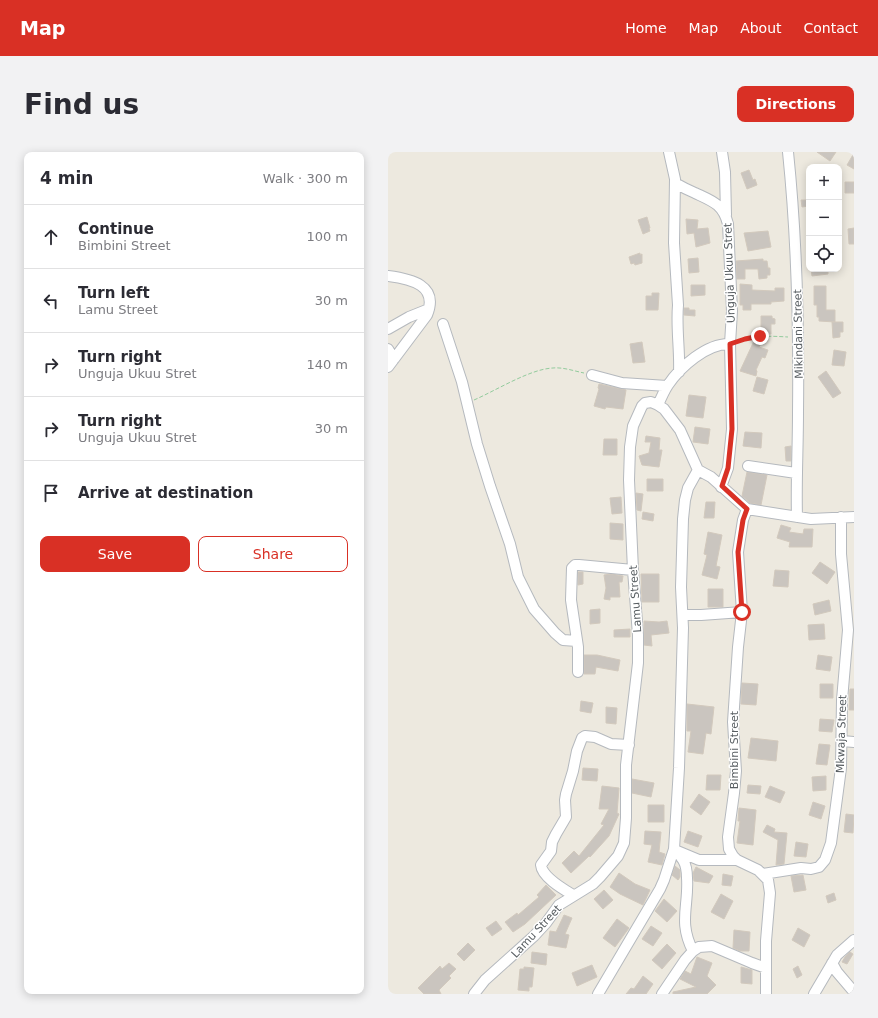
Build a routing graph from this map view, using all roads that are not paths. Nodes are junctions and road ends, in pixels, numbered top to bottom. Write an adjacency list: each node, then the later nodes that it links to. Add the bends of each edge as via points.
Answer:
1 (669, 152): 4 (street)
2 (722, 152): 5 (street)
3 (788, 152): 19 (street, Mikindani Street, via 797,265)
4 (675, 183): 5 (street, Unguja Ukuu Stret, via 712,201); 13 (street, via 673,225 678,305 677,334 680,345)
5 (726, 215): 10 (street, Unguja Ukuu Stret, via 730,239)
6 (388, 276): 7 (street, via 426,288 430,296)
7 (429, 310): 9 (street, via 409,317); 12 (street)
8 (443, 324): 28 (street, via 518,577 534,609 555,633 564,640)
9 (388, 329)
10 (730, 344): 13 (street, via 716,346 698,356); 20 (street, Unguja Ukuu Stret, via 732,429 728,468)
11 (388, 349): 12 (street)
12 (391, 363)
13 (679, 372): 15 (street)
14 (592, 375): 15 (street, via 622,383)
15 (667, 386): 16 (street)
16 (658, 405): 18 (street, via 680,430); 25 (street, Lamu Street, via 645,403 633,426 629,480)
17 (748, 466): 19 (street)
18 (698, 470): 20 (street); 27 (street, via 688,488 683,519)
19 (796, 473): 23 (street, Mikindani Street)
20 (722, 486): 21 (street)
21 (747, 509): 23 (street); 26 (street, Bimbini Street, via 738,552)
22 (854, 516): 24 (street)
23 (797, 517): 24 (street)
24 (840, 517): 30 (street, Mkwaja Street, via 848,630 842,700)
25 (633, 570): 28 (street, via 573,566 571,600); 32 (street, Lamu Street, via 638,663)
26 (742, 612): 27 (street); 34 (street, Bimbini Street, via 733,716 736,770 728,837 729,849)
27 (683, 615): 33 (street)
28 (577, 641): 29 (street)
29 (578, 672)
30 (842, 741): 31 (street); 35 (street, Mkwaja Street, via 831,843 825,860 819,867 811,869 801,868)
31 (854, 742)
32 (629, 745): 36 (street, Lamu Street, via 622,850 593,884); 36 (street, via 611,744 590,736 585,736 579,742 565,800 566,817 552,842 551,851 541,865 544,873 560,888)
33 (676, 850): 34 (street, via 699,860); 38 (street, via 686,868 684,928); 43 (street, via 660,889)
34 (737, 860): 35 (street)
35 (763, 874): 40 (street, via 768,880 770,893)
36 (573, 895): 42 (street, Lamu Street, via 559,905 534,936 485,980)
37 (854, 940): 39 (street)
38 (693, 950): 40 (street, via 712,946); 44 (street)
39 (832, 963): 41 (street); 46 (street)
40 (766, 968): 45 (street)
41 (854, 992)
42 (474, 994)
43 (598, 994)
44 (662, 994)
45 (766, 994)
46 (814, 994)

